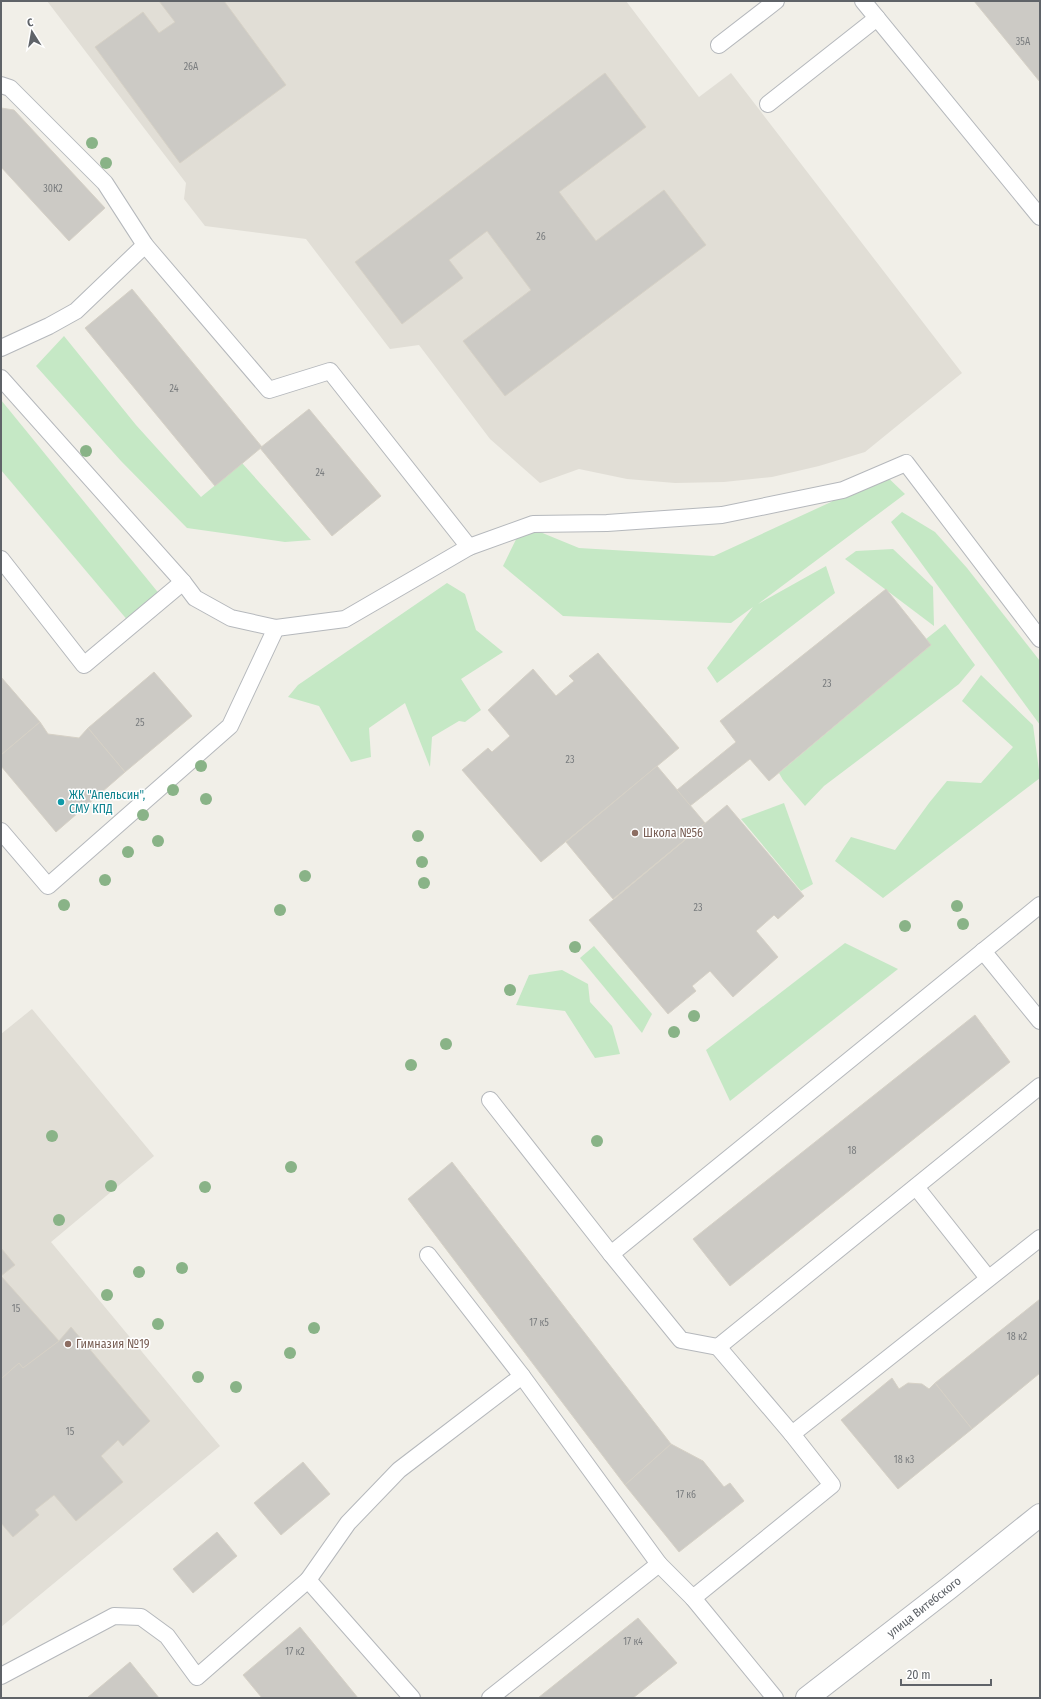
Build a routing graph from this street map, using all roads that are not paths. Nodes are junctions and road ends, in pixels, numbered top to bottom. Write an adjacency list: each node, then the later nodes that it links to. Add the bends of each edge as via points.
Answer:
1 (776, 1): 4 (lane)
2 (864, 1): 3 (lane)
3 (877, 18): 6 (lane); 7 (lane)
4 (719, 45)
5 (1, 85): 8 (lane, via 10,88 105,183)
6 (768, 104)
7 (1040, 217)
8 (145, 245): 9 (lane, via 76,310 49,326); 11 (lane, via 269,390 330,371)
9 (1, 348)
10 (1, 378): 13 (lane)
11 (469, 547): 14 (lane, via 345,619); 15 (lane, via 533,524 607,523 722,515 843,490 906,463)
12 (1, 560): 13 (lane, via 84,664)
13 (183, 582): 14 (lane, via 195,598 231,618)
14 (276, 628): 16 (lane, via 230,726 48,886)
15 (1040, 639)
16 (1, 831)
17 (1040, 905): 18 (lane)
18 (983, 951): 19 (lane); 24 (lane)
19 (1040, 1021)
20 (1040, 1086): 22 (lane)
21 (490, 1100): 24 (lane)
22 (916, 1187): 26 (lane); 27 (lane)
23 (1040, 1238): 26 (lane)
24 (612, 1254): 27 (lane, via 682,1340)
25 (428, 1255): 28 (lane)
26 (988, 1278): 29 (lane)
27 (718, 1347): 29 (lane)
28 (522, 1376): 31 (lane); 32 (lane, via 399,1470 348,1523)
29 (792, 1434): 33 (lane, via 832,1485)
30 (1040, 1515): 38 (street, улица Витебского)
31 (659, 1564): 33 (lane); 36 (lane)
32 (308, 1580): 34 (lane, via 197,1678 168,1636 141,1617 114,1616); 35 (lane)
33 (693, 1598): 37 (lane)
34 (1, 1676)
35 (412, 1698)
36 (490, 1698)
37 (775, 1698)
38 (807, 1698)

